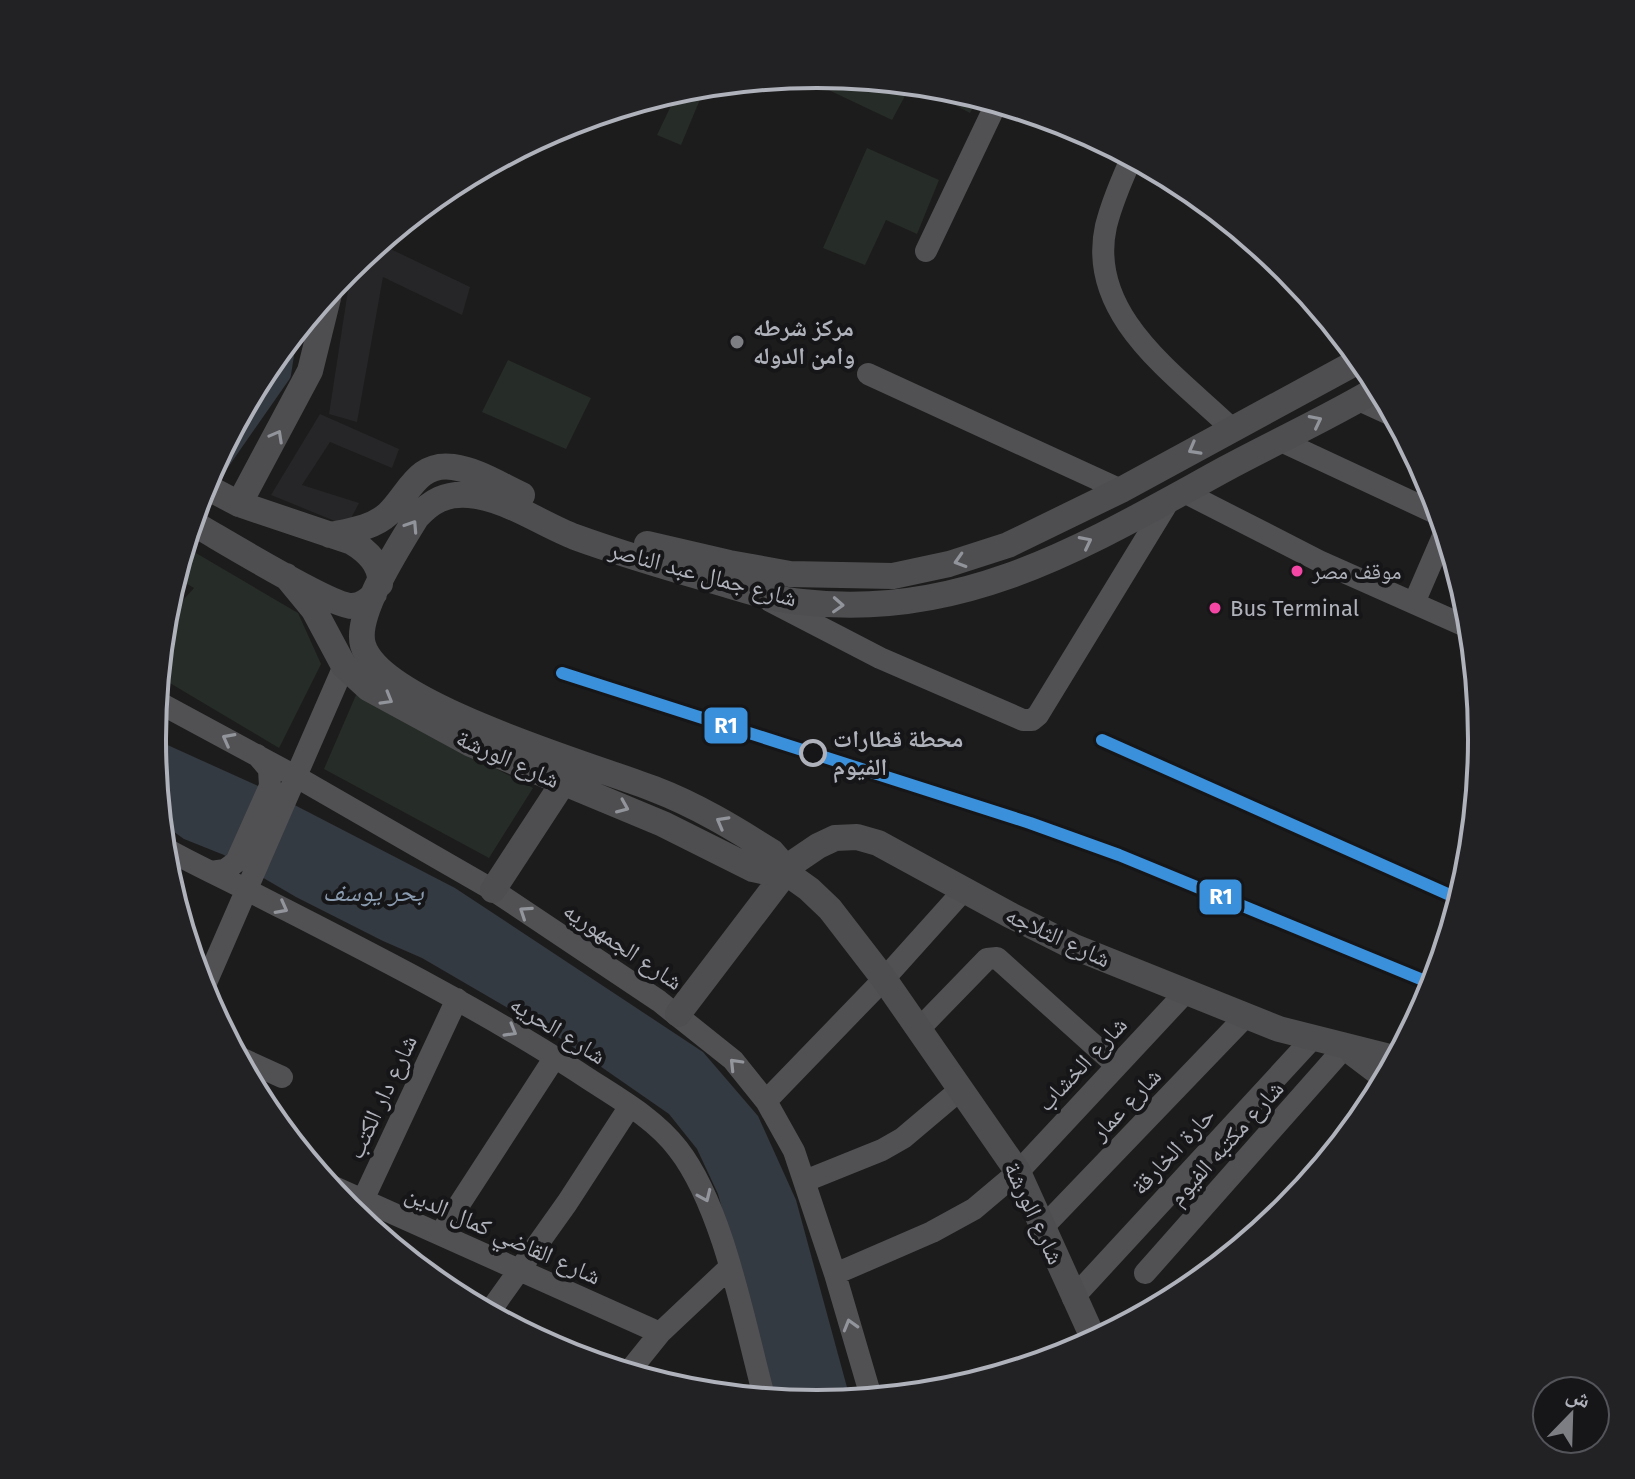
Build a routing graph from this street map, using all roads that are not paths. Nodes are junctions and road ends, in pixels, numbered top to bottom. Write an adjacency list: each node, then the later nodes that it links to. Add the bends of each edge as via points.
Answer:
1 (992, 112): 3 (street)
2 (1128, 167): 8 (street, via 1106,227 1104,260 1110,292 1131,331)
3 (926, 251)
4 (324, 315): 15 (main road, one-way to 4, via 310,371)
5 (1350, 365): 8 (main road, شارع جمال عبد الناصر)
6 (868, 374): 11 (street)
7 (1369, 393): 9 (main road, شارع جمال عبد الناصر, one-way to 7)
8 (1231, 428): 11 (main road, شارع جمال عبد الناصر, one-way to 11)
9 (1279, 440): 13 (main road, شارع جمال عبد الناصر); 16 (street)
10 (441, 466): 11 (main road, شارع جمال عبد الناصر, one-way to 10, via 1008,545 960,561 893,576 836,576 790,574 623,538 471,471); 14 (main road); 18 (main road, via 412,482 387,515)
11 (1121, 490)
12 (215, 492): 15 (main road)
13 (1177, 495): 22 (main road, شارع جمال عبد الناصر, one-way to 13, via 842,606 900,604 958,593 1048,562); 22 (street, via 1032,720 880,658); 23 (street)
14 (442, 497): 21 (main road, one-way to 14, via 416,518); 22 (main road, شارع جمال عبد الناصر, via 480,496 606,548)
15 (239, 504): 18 (main road)
16 (1426, 509)
17 (202, 528): 20 (main road)
18 (330, 535): 21 (main road, via 369,555 380,574)
19 (1439, 545): 23 (street)
20 (286, 576): 21 (main road, via 344,605 362,604); 25 (main road, شارع الورشة, via 314,610)
21 (377, 589): 31 (main road, شارع الورشة, one-way to 21, via 772,852 690,805 486,729 385,674 369,656 361,634)
22 (751, 592)
23 (1414, 603): 24 (street)
24 (1458, 623)
25 (344, 666): 28 (street); 29 (main road, شارع الورشة, one-way to 29, via 368,688 434,726)
26 (167, 707): 27 (street, شارع الجمهوريه, one-way to 26)
27 (255, 754): 28 (street, شارع الجمهوريه); 32 (street, via 269,769 270,786 236,862)
28 (295, 776): 33 (street); 34 (street, شارع الجمهوريه)
29 (563, 783): 31 (main road, شارع الورشة, one-way to 31, via 753,869); 34 (main road)
30 (177, 854): 32 (street, شارع الحريه)
31 (783, 871): 35 (main road, شارع الثلاجه, via 835,838 857,837 888,847); 37 (main road, شارع الورشة, via 830,909); 40 (main road, شارع الثلاجه)
32 (211, 872): 33 (street, شارع الحريه)
33 (247, 890): 36 (street); 39 (street, شارع الحريه, one-way to 39)
34 (493, 890): 40 (street, شارع الجمهوريه, one-way to 34)
35 (964, 890): 37 (street); 38 (main road, شارع الثلاجه, via 1072,946)
36 (210, 973)
37 (884, 979): 42 (main road, شارع الورشة); 52 (street)
38 (1185, 993): 41 (main road, شارع الثلاجه); 48 (street, شارع الخشاب)
39 (457, 999): 46 (street, شارع الحريه, one-way to 46); 56 (street, شارع دار الكتب)
40 (678, 1014): 52 (street, شارع الجمهوريه, one-way to 40, via 733,1060)
41 (1245, 1017): 43 (main road, شارع الثلاجه); 58 (street, شارع عمار)
42 (919, 1029): 48 (street, via 987,959 997,958); 51 (main road, شارع الورشة)
43 (1312, 1039): 44 (main road, شارع الثلاجه); 64 (street, حارة الخارقة)
44 (1345, 1047): 45 (main road, شارع الثلاجه); 49 (main road, شارع الثلاجه); 62 (street, شارع مكتبه الفيوم)
45 (1387, 1056)
46 (555, 1057): 53 (street, شارع الحريه); 59 (street)
47 (252, 1063): 50 (street)
48 (1116, 1065): 54 (street, شارع الخشاب)
49 (1378, 1072)
50 (282, 1077)
51 (961, 1089): 54 (main road, شارع الورشة); 55 (street, via 903,1138)
52 (766, 1101): 55 (street, شارع الجمهوريه)
53 (630, 1106): 60 (street, شارع الحريه, one-way to 60, via 659,1129 692,1170); 61 (street)
54 (1018, 1172): 58 (main road, شارع الورشة); 63 (street, شارع الخشاب, via 974,1209)
55 (805, 1181): 63 (street, شارع الجمهوريه)
56 (361, 1204)
57 (369, 1211): 59 (street, شارع القاضي كمال الدين)
58 (1044, 1226): 64 (main road, شارع الورشة)
59 (440, 1234): 61 (street, شارع القاضي كمال الدين)
60 (729, 1268): 67 (street); 69 (street, شارع الحريه)
61 (519, 1271): 65 (street); 67 (street, شارع القاضي كمال الدين)
62 (1145, 1273)
63 (835, 1274): 70 (street, شارع الجمهوريه, one-way to 63)
64 (1073, 1298): 66 (main road, شارع الورشة)
65 (494, 1305)
66 (1090, 1331)
67 (660, 1333): 68 (street)
68 (635, 1364)
69 (762, 1388)
70 (869, 1389)

